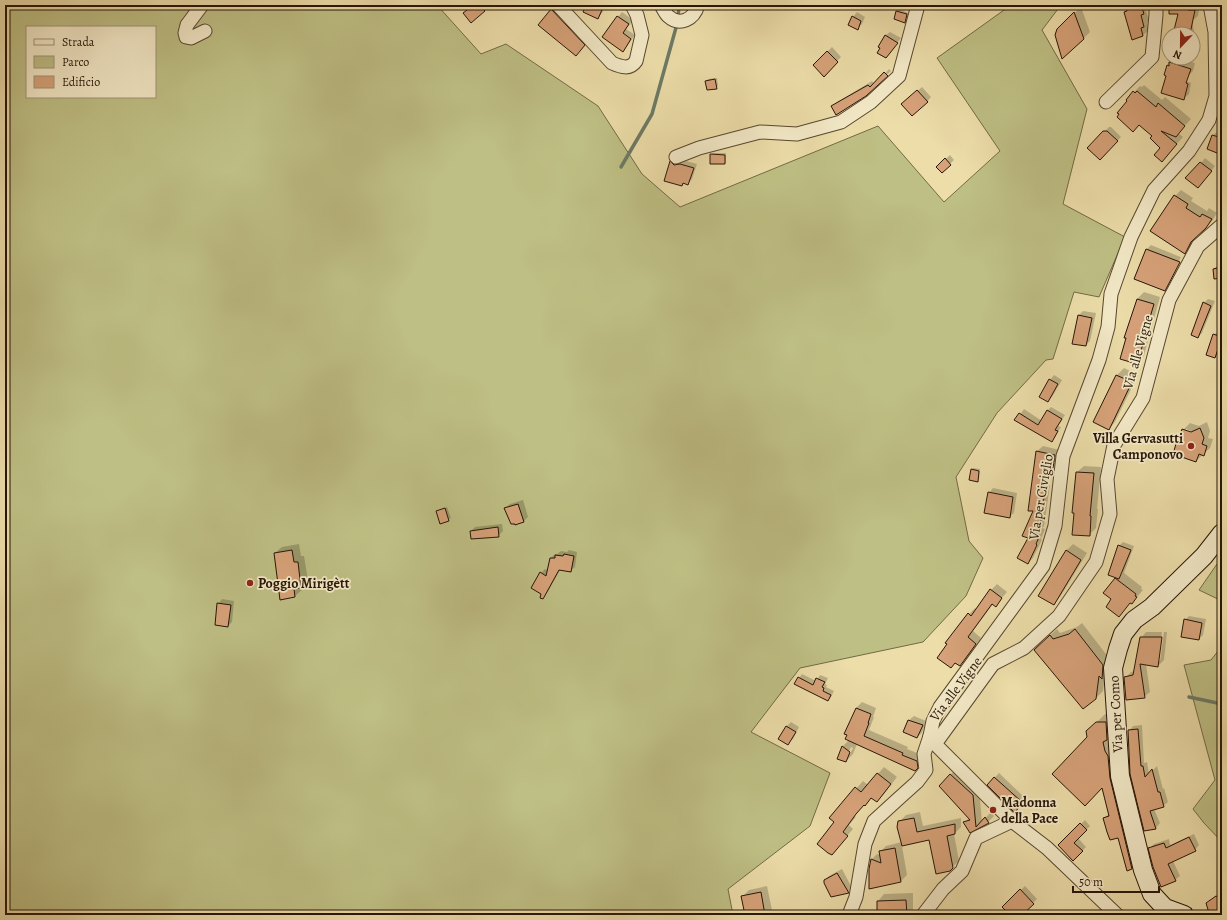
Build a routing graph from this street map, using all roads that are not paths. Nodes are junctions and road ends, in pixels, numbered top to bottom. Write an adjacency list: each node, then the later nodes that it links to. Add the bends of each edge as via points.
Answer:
1 (202, 5): 9 (street, via 187,25 185,34 191,38)
2 (558, 5): 3 (street, via 612,63 629,67 636,61 642,35)
3 (632, 5)
4 (661, 5): 5 (street, via 668,16 679,20 691,18)
5 (698, 5)
6 (918, 5): 11 (street, via 899,76 871,102 841,122 797,134 760,132 699,148)
7 (1156, 5): 10 (street, via 1152,57)
8 (1209, 5): 14 (street, Via per Civiglio, via 1215,32 1216,96 1209,120 1189,151 1154,190 1131,237 1112,294 1108,327 1099,360 1063,456 1055,526 1043,566 940,707 933,721)
9 (205, 31)
10 (1106, 102)
11 (676, 157)
12 (1222, 225): 14 (street, Via alle Vigne, via 1198,246 1170,300 1142,398 1114,445 1107,479 1110,514 1096,562 1059,616 1024,648 993,664)
13 (1222, 533): 19 (street, Via per Como, via 1204,556 1152,607 1134,620 1123,634 1113,668 1120,776 1143,870 1152,894 1165,908)
14 (933, 740): 15 (street); 16 (street, Via per Civiglio, via 924,754 926,770 917,782 874,821 865,844 856,897)
15 (1012, 821): 17 (street, via 976,838 962,871 943,889); 18 (street, via 1047,848)
16 (849, 915)
17 (923, 915)
18 (1117, 915)
19 (1184, 915)

